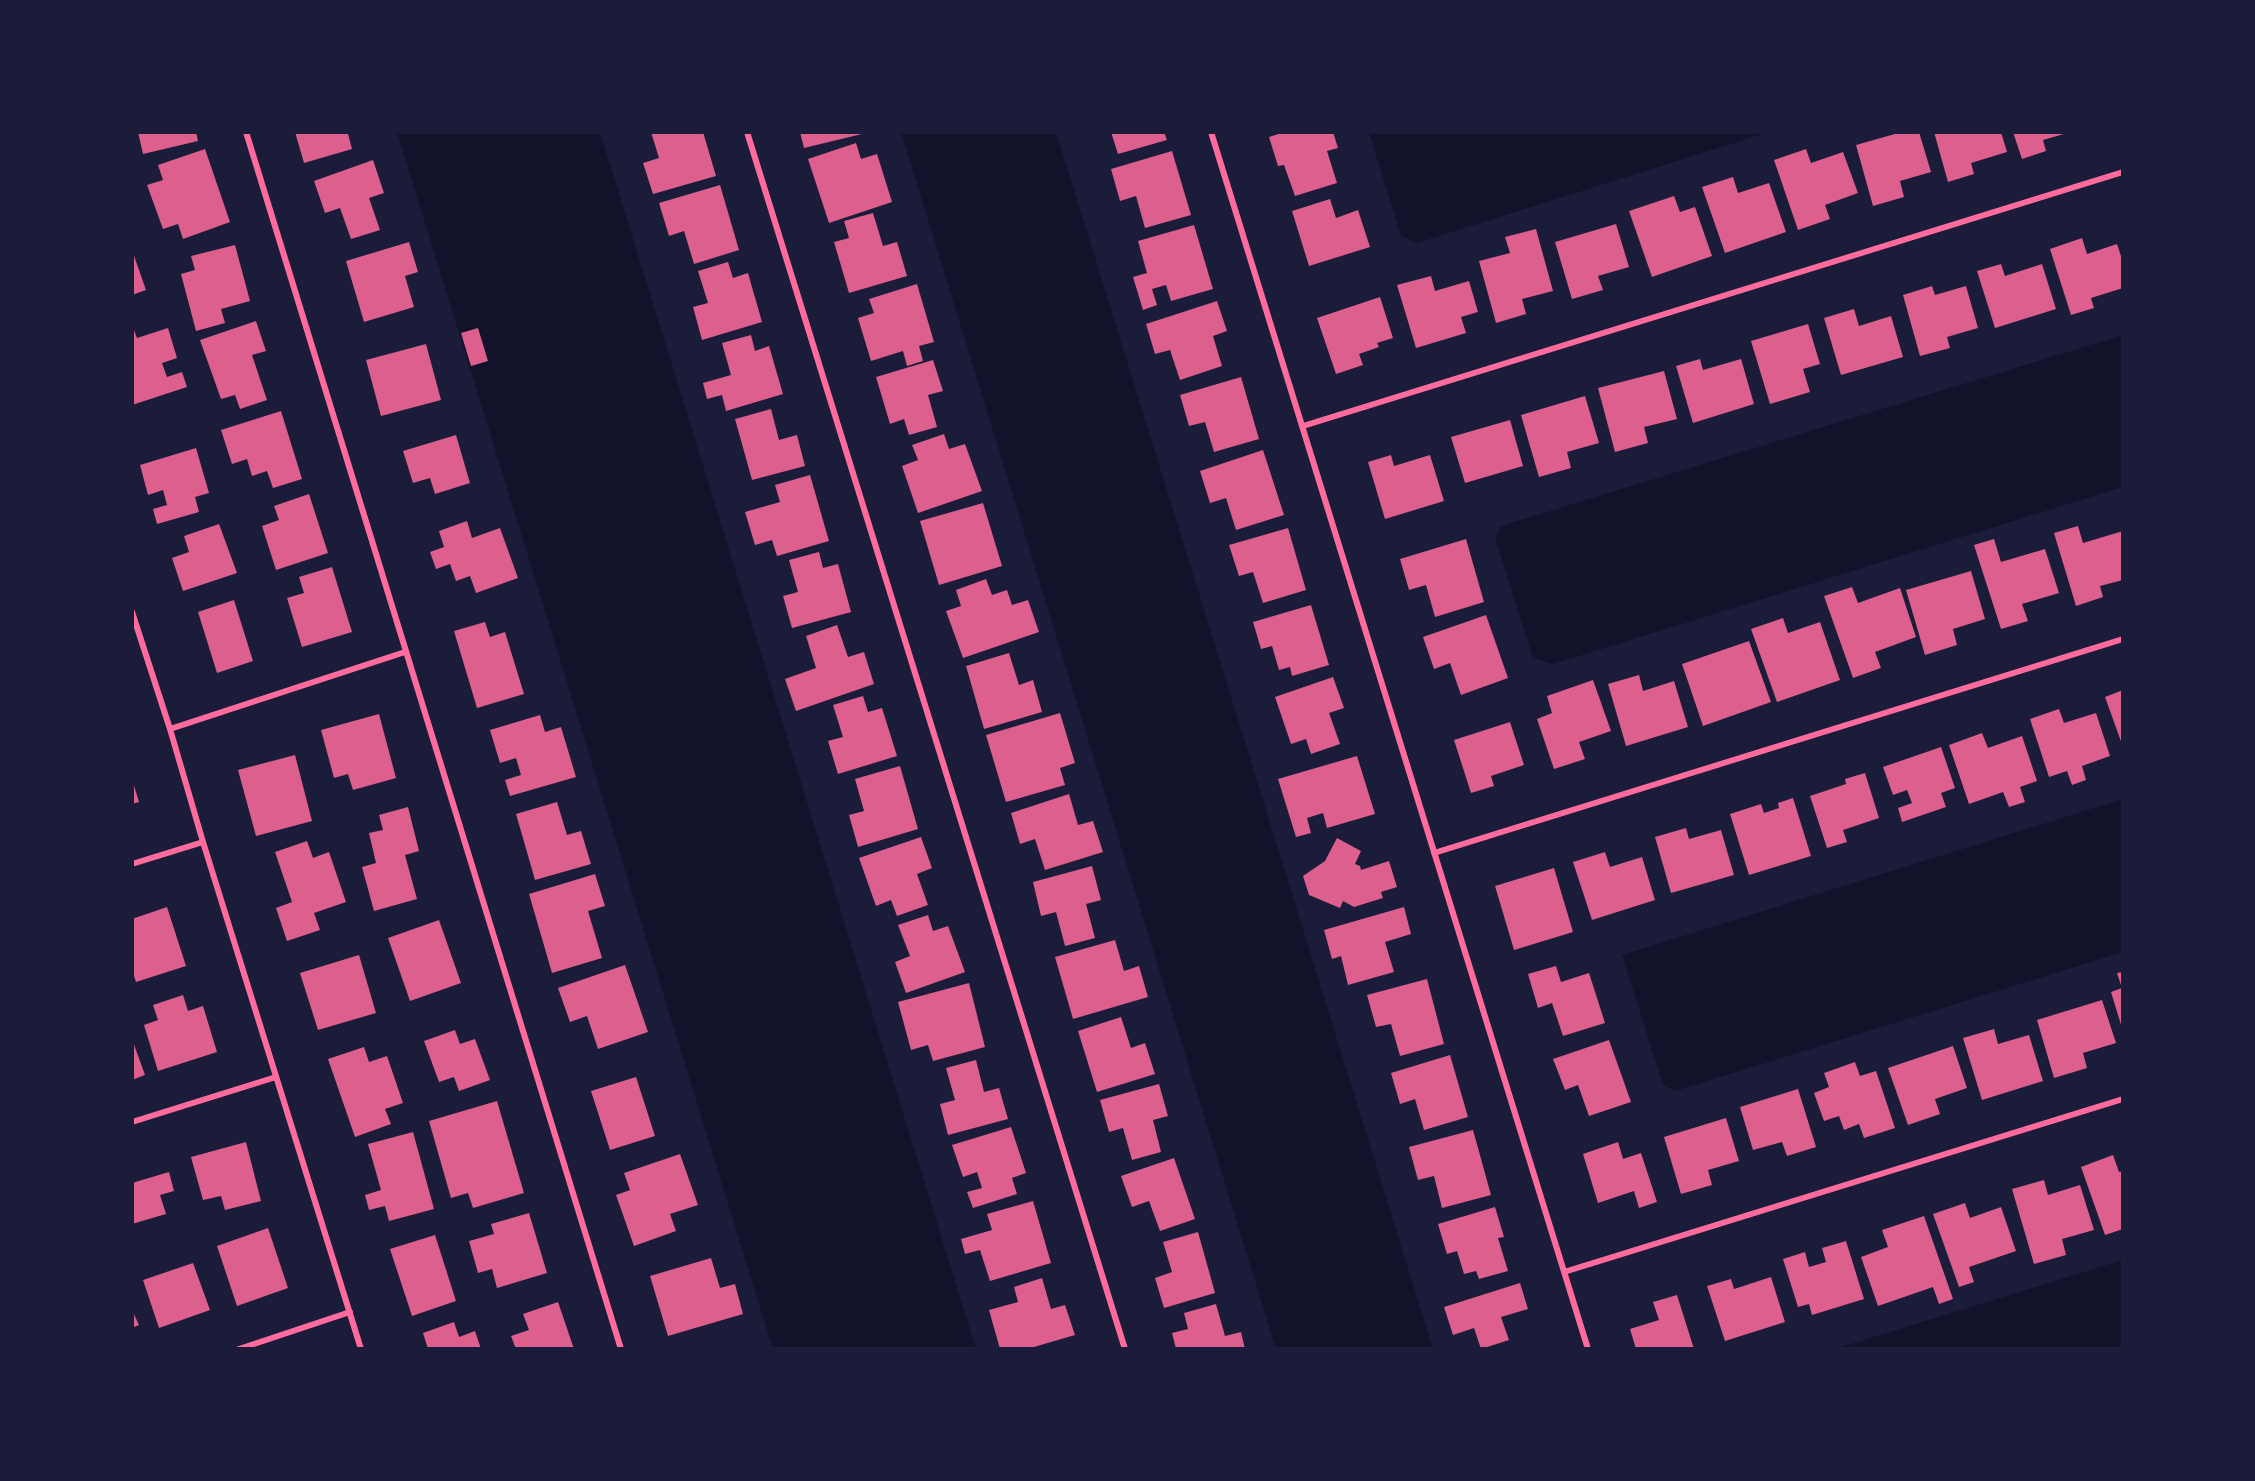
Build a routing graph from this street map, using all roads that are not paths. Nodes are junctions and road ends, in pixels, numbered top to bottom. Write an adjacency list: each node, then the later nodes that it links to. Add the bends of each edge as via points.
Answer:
1 (246, 132): 8 (street)
2 (747, 132): 21 (street)
3 (1211, 132): 5 (street)
4 (2123, 172): 5 (street)
5 (1303, 426): 11 (street)
6 (132, 612): 9 (street)
7 (2123, 639): 11 (street)
8 (405, 652): 9 (street); 20 (street)
9 (170, 729): 10 (street)
10 (203, 842): 12 (street); 13 (street)
11 (1434, 853): 16 (street)
12 (132, 864)
13 (276, 1077): 15 (street); 17 (street)
14 (2123, 1099): 16 (street)
15 (132, 1122)
16 (1564, 1272): 22 (street)
17 (350, 1312): 18 (street); 19 (street)
18 (239, 1349)
19 (361, 1349)
20 (621, 1349)
21 (1125, 1349)
22 (1588, 1349)

